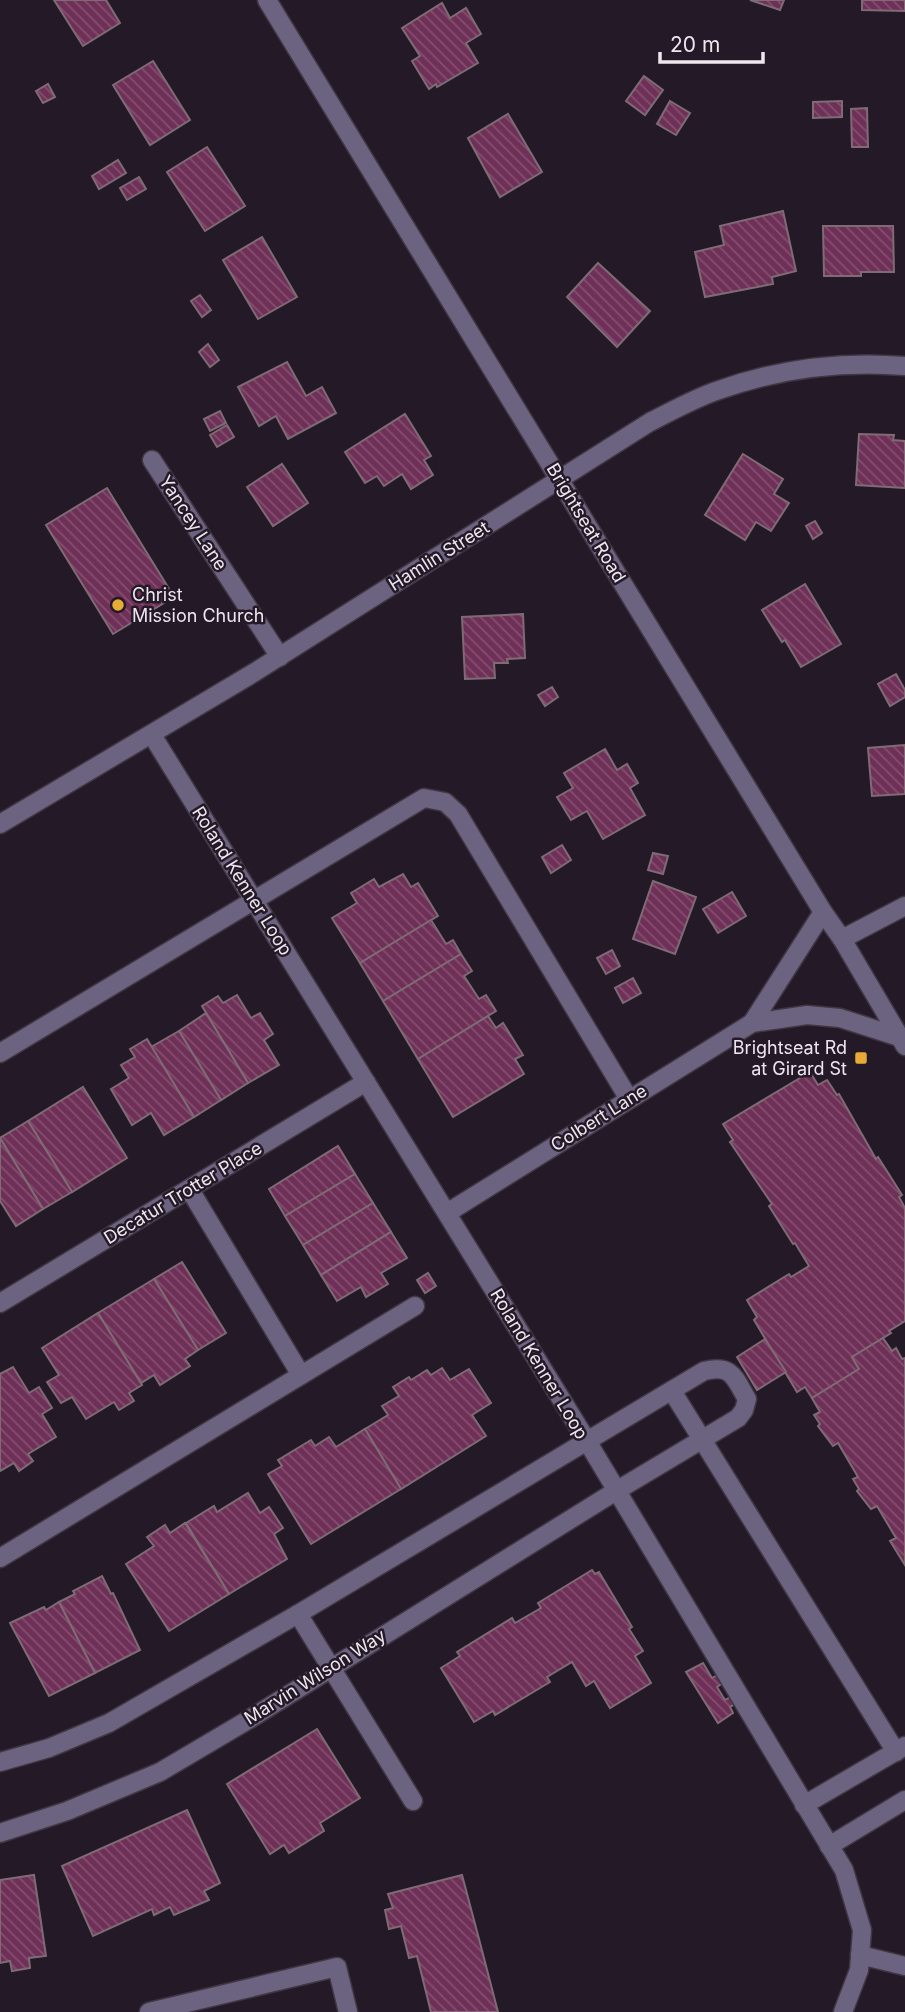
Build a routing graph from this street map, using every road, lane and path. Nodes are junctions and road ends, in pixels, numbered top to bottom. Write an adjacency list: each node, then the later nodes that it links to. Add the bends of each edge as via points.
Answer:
1 (267, 0): 4 (street, Brightseat Road)
2 (905, 366): 4 (street, Hamlin Street, via 790,371 719,390 650,422)
3 (152, 460): 5 (street, Yancey Lane)
4 (560, 480): 5 (street, Hamlin Street); 10 (street, Brightseat Road)
5 (280, 657): 6 (street, Hamlin Street)
6 (152, 735): 7 (street, Hamlin Street); 8 (street, Roland Kenner Loop)
7 (0, 824)
8 (254, 901): 14 (street); 15 (street, Roland Kenner Loop); 16 (street, via 424,798 445,802 458,814)
9 (905, 906): 11 (street)
10 (823, 912): 11 (street, Brightseat Road); 12 (street, Colbert Lane)
11 (842, 939): 13 (street, Brightseat Road)
12 (752, 1023): 13 (street, Colbert Lane, via 807,1015 839,1018); 16 (street, Colbert Lane)
13 (902, 1042)
14 (0, 1053)
15 (366, 1082): 17 (street, Decatur Trotter Place); 18 (street, Roland Kenner Loop)
16 (629, 1100): 18 (street, Colbert Lane)
17 (190, 1190): 19 (street, Decatur Trotter Place); 21 (street)
18 (447, 1213): 24 (street, Roland Kenner Loop)
19 (0, 1303)
20 (415, 1306): 21 (street)
21 (301, 1375): 26 (street)
22 (672, 1391): 23 (street); 23 (street, via 704,1371 719,1367 731,1372 747,1399 744,1410); 24 (street)
23 (702, 1440): 25 (street, Marvin Wilson Way); 29 (street)
24 (587, 1441): 25 (street, Roland Kenner Loop); 27 (street)
25 (616, 1491): 28 (street, Marvin Wilson Way); 33 (street, Roland Kenner Loop)
26 (0, 1558)
27 (298, 1614): 28 (street); 30 (street, via 109,1723)
28 (330, 1667): 32 (street); 34 (street, Marvin Wilson Way, via 160,1772)
29 (900, 1749): 33 (street)
30 (0, 1762)
31 (905, 1800): 35 (street)
32 (414, 1801)
33 (804, 1805): 35 (street, Roland Kenner Loop)
34 (0, 1833)
35 (829, 1846): 36 (street, Roland Kenner Loop, via 844,1870 862,1930)
36 (860, 1955): 37 (street); 40 (street, Roland Kenner Loop)
37 (905, 1966)
38 (149, 2012): 39 (street, via 337,1967)
39 (348, 2012)
40 (844, 2012)

